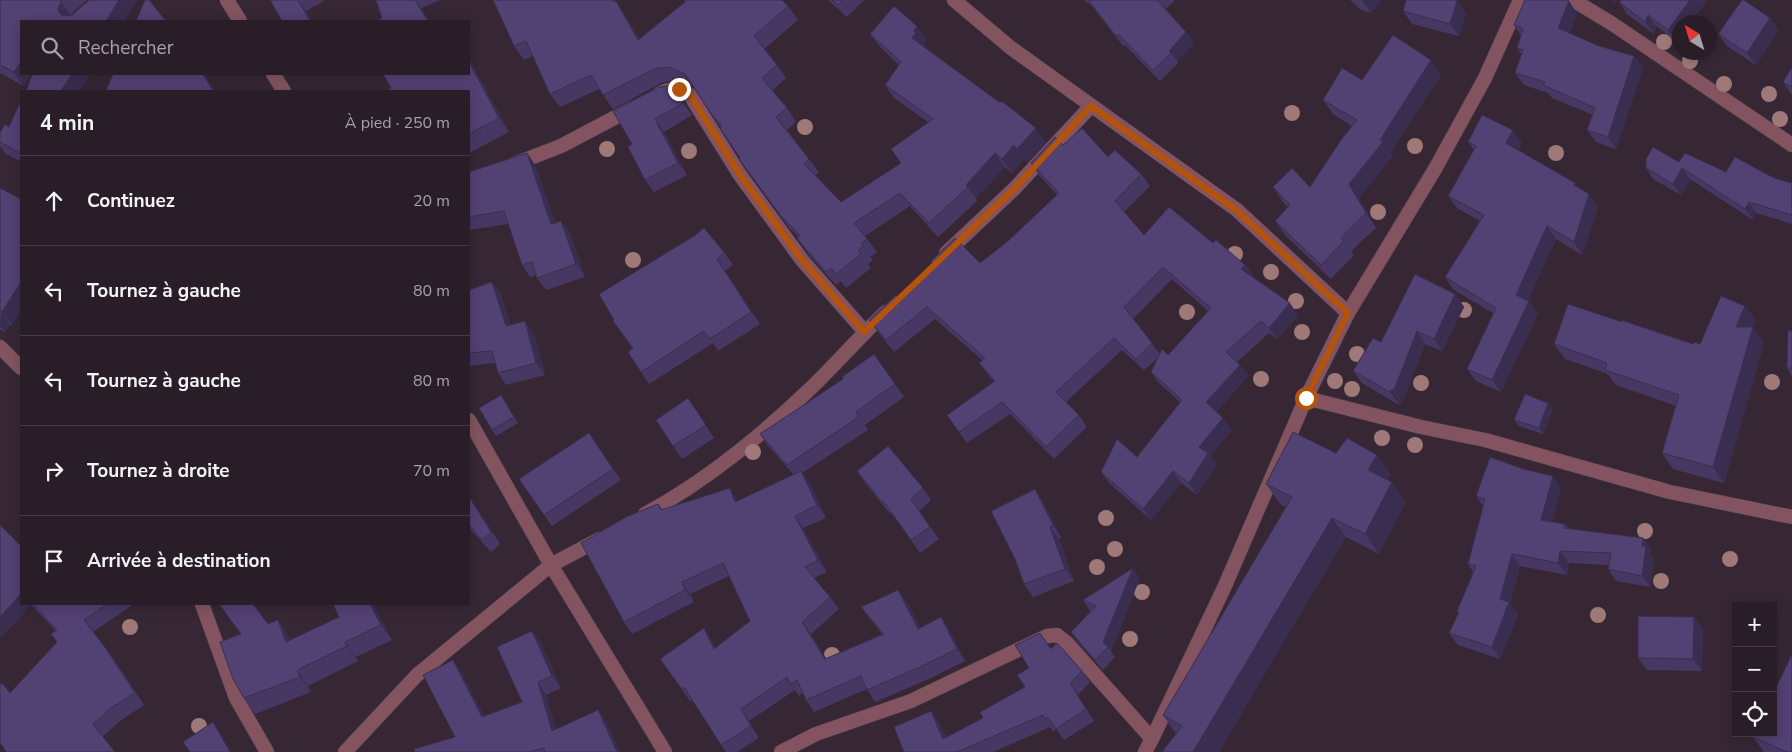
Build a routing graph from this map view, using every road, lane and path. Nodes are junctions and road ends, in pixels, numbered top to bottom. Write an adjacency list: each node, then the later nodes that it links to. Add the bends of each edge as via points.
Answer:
1 (227, 0): 5 (street)
2 (954, 0): 8 (street, via 1011,48)
3 (1520, 0): 13 (street, via 1485,78 1435,169)
4 (1574, 0): 9 (street)
5 (239, 20)
6 (274, 75): 7 (street)
7 (283, 90)
8 (1091, 106): 11 (street, via 1014,189); 13 (street, via 1236,210)
9 (1792, 144)
10 (496, 170): 14 (street, via 561,146 665,91 679,89 690,95 740,175 802,260)
11 (934, 265)
12 (892, 306): 14 (street)
13 (1348, 313): 17 (street)
14 (864, 332): 20 (street, via 762,433 696,483)
15 (0, 347): 16 (street)
16 (20, 367)
17 (1306, 398): 19 (street, via 1485,440 1670,492); 24 (street, via 1224,588)
18 (470, 422): 22 (street)
19 (1792, 517)
20 (633, 520)
21 (609, 534): 22 (street)
22 (551, 565): 26 (street, via 417,674); 27 (street)
23 (202, 605): 25 (street, via 236,698)
24 (1152, 739): 28 (street, via 1058,635 1047,636 911,701 816,734); 29 (street)
25 (267, 752)
26 (345, 752)
27 (665, 752)
28 (781, 752)
29 (1145, 752)

